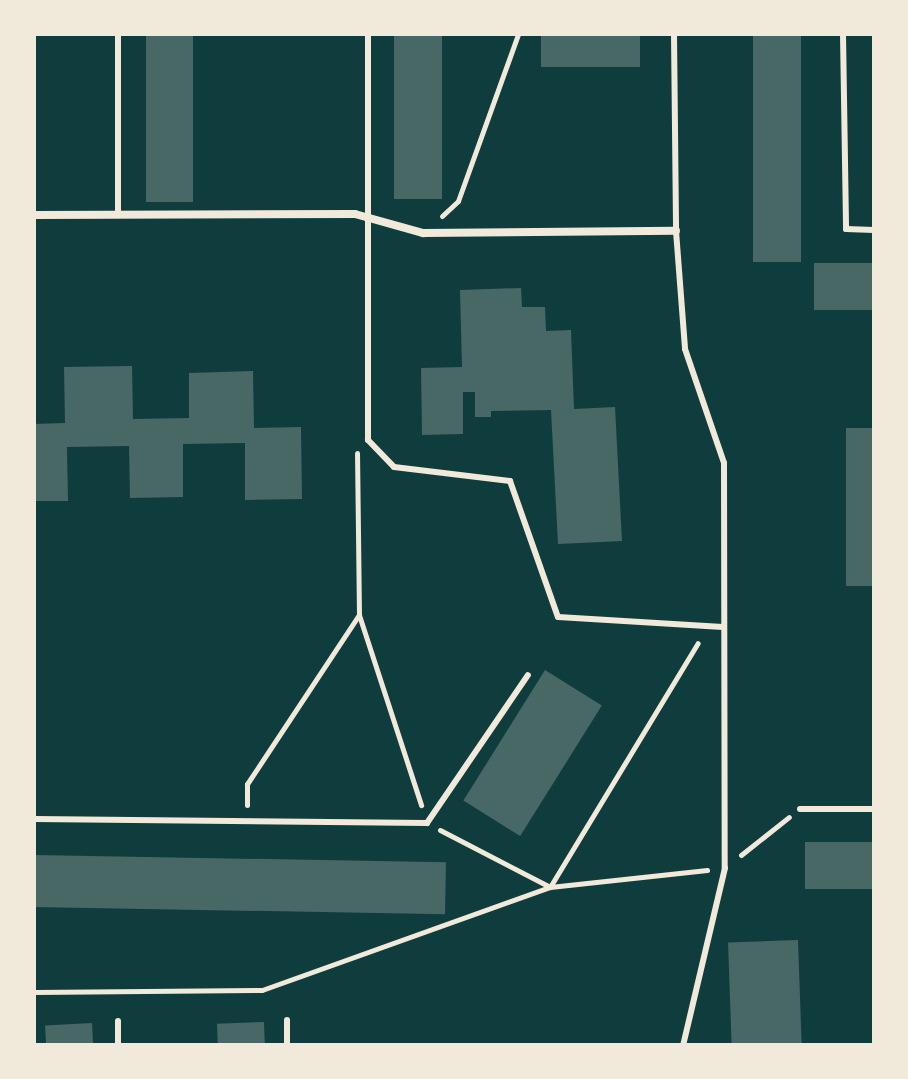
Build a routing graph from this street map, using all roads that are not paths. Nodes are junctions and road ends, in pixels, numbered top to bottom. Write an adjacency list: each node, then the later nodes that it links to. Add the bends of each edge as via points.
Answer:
1 (118, 34): 5 (lane)
2 (368, 34): 6 (lane)
3 (674, 34): 9 (lane)
4 (843, 34): 8 (lane, via 846,229)
5 (118, 212): 6 (street); 7 (street)
6 (371, 214): 9 (street, via 423,233); 10 (lane, via 368,440 394,467 510,481 558,617)
7 (34, 215)
8 (874, 230)
9 (676, 231): 10 (lane, via 685,349 724,463)
10 (723, 627): 19 (lane, via 725,868)
11 (528, 675): 14 (lane, via 427,823)
12 (800, 809): 13 (lane)
13 (874, 809)
14 (34, 819)
15 (287, 1020): 18 (lane)
16 (118, 1021): 17 (lane)
17 (118, 1045)
18 (287, 1045)
19 (683, 1045)

